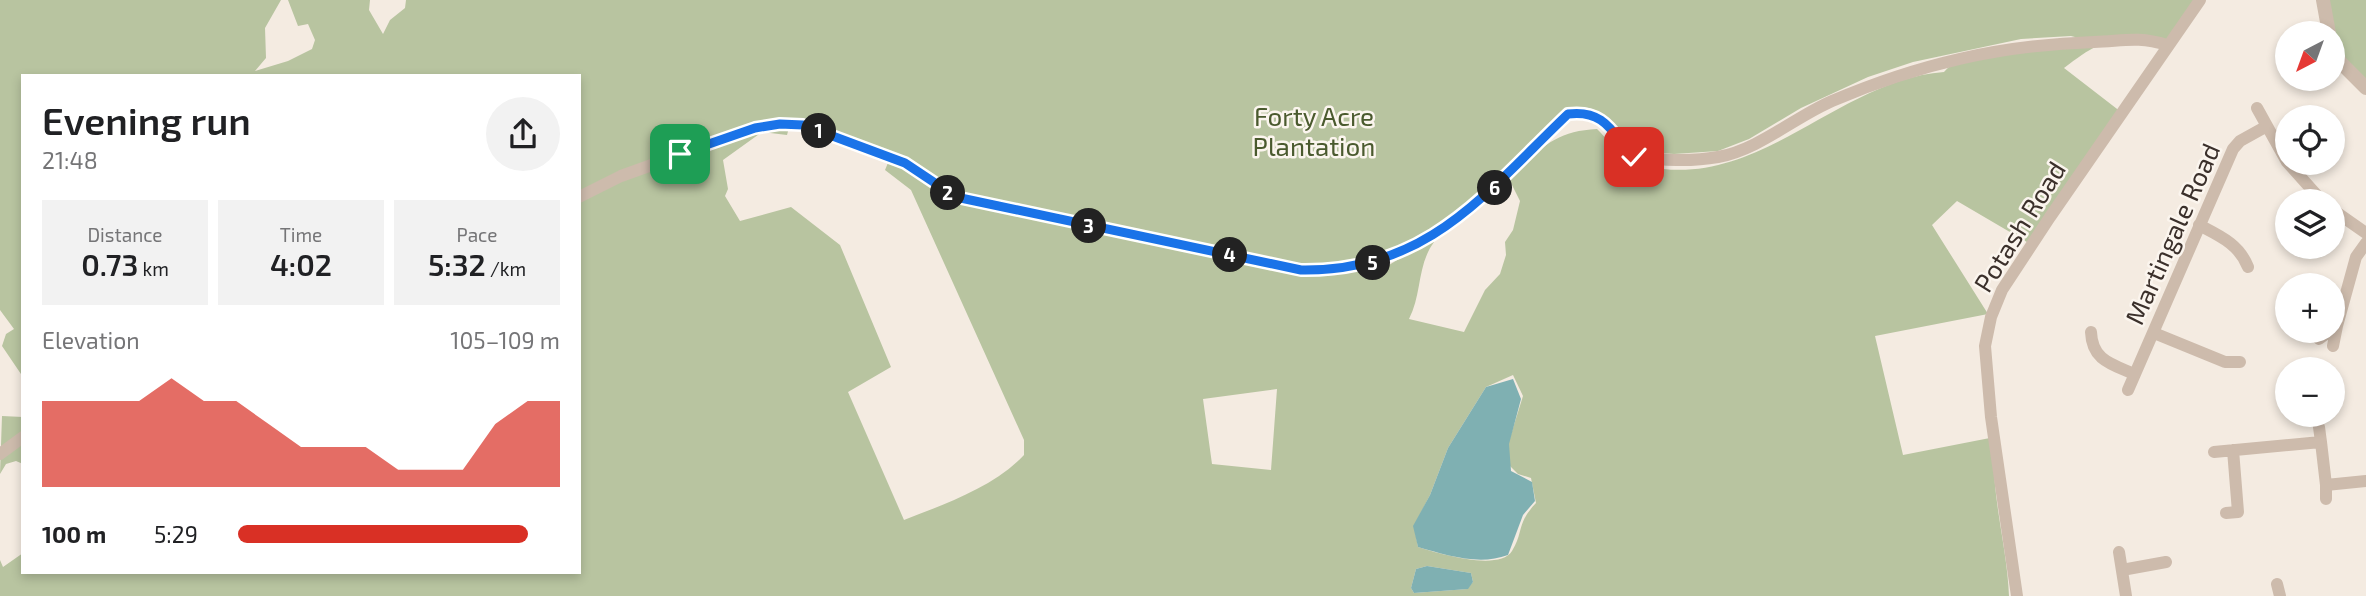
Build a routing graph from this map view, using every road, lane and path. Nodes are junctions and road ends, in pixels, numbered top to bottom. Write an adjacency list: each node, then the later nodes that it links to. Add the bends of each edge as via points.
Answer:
1 (2200, 0): 4 (street, Potash Road)
2 (2323, 0): 3 (street)
3 (2327, 21)
4 (2167, 45): 12 (street, via 2142,37 2022,46 1916,68 1804,113 1753,144 1720,157 1673,161 1634,157 1606,121 1582,112 1568,114 1494,189 1444,228 1389,258 1325,271 1301,270 956,197 905,163 803,125 755,128 621,176); 37 (street, Potash Road, via 2002,290 1991,317 1985,346 1991,417)
5 (2345, 67): 6 (street)
6 (2366, 88)
7 (2257, 108): 8 (street)
8 (2267, 126): 9 (street); 14 (street, Martingale Road, via 2232,149)
9 (2275, 140)
10 (2299, 175): 11 (street)
11 (2312, 189)
12 (581, 196)
13 (2345, 218): 15 (street)
14 (2199, 225): 17 (street, via 2237,248); 20 (street, Martingale Road)
15 (2366, 233)
16 (2366, 243): 18 (street, via 2356,257)
17 (2248, 267)
18 (2345, 291)
19 (2091, 332): 22 (street, Martingale Road, via 2099,358)
20 (2154, 333): 21 (street, via 2225,362); 22 (street, Martingale Road)
21 (2240, 362)
22 (2134, 374): 23 (street, Martingale Road)
23 (2128, 390)
24 (2319, 427): 26 (street)
25 (21, 438): 29 (street)
26 (2321, 442): 27 (street); 31 (street)
27 (2233, 450): 28 (street); 33 (street)
28 (2214, 452)
29 (0, 454)
30 (2366, 481): 31 (street)
31 (2326, 485): 32 (street)
32 (2326, 499)
33 (2238, 512)
34 (2119, 552): 36 (street)
35 (2166, 562): 36 (street)
36 (2122, 570): 38 (street)
37 (2017, 596)
38 (2126, 596)

